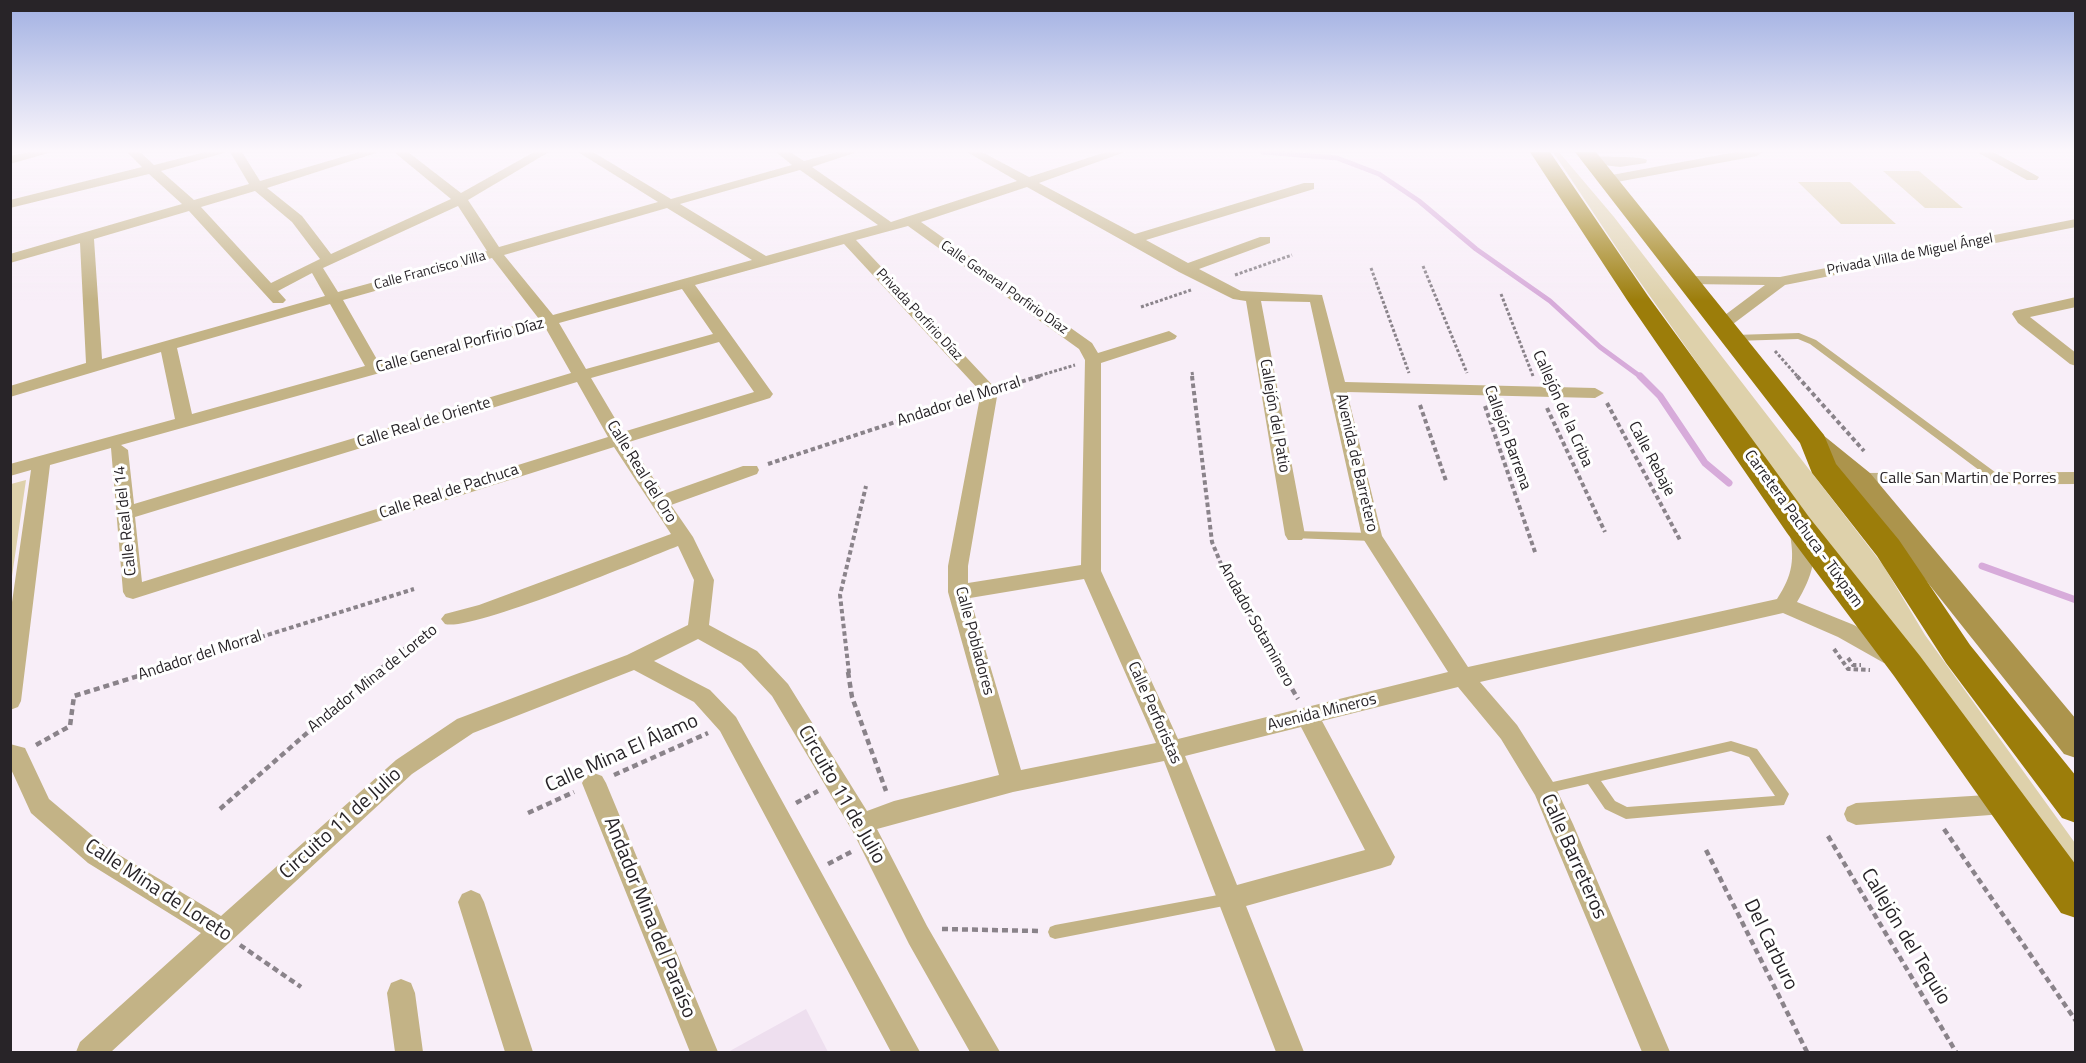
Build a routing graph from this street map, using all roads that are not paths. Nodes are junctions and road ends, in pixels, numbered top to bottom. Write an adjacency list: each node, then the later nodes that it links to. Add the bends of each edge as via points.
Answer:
1 (187, 202): 16 (street)
2 (206, 202): 16 (street)
3 (275, 202): 28 (street, via 298,220)
4 (456, 202): 28 (street)
5 (462, 202): 25 (street, Calle Real del Oro)
6 (667, 202): 15 (street)
7 (679, 202): 15 (street, Calle Francisco Villa)
8 (852, 202): 20 (street)
9 (969, 202): 18 (street, Calle General Porfirio Díaz)
10 (1063, 202): 23 (street)
11 (1258, 202): 23 (street)
12 (1573, 202): 66 (main road, Carretera Pachuca - Túxpam)
13 (1621, 202): 17 (main road)
14 (1623, 202): 17 (main road)
15 (671, 204): 25 (street, Calle Francisco Villa); 27 (street)
16 (192, 206): 21 (street); 34 (street)
17 (1626, 206): 30 (main road)
18 (910, 221): 20 (street, Calle General Porfirio Díaz); 45 (street, Calle General Porfirio Díaz, via 1086,346)
19 (2076, 223): 32 (street, Privada Villa de Miguel Ángel)
20 (888, 226): 22 (street, Calle General Porfirio Díaz)
21 (87, 238): 26 (street); 47 (street)
22 (847, 238): 27 (street, Calle General Porfirio Díaz); 51 (street, Privada Porfirio Díaz)
23 (1132, 240): 29 (street)
24 (1265, 240): 29 (street)
25 (496, 254): 35 (street, Calle Francisco Villa); 40 (street, Calle Real del Oro)
26 (10, 260)
27 (765, 261): 33 (street, Calle General Porfirio Díaz)
28 (322, 263): 34 (street); 35 (street)
29 (1185, 269): 36 (street)
30 (1687, 280): 31 (street, Privada Villa de Miguel Ángel); 41 (main road)
31 (1731, 280): 32 (street, Privada Villa de Miguel Ángel); 37 (street)
32 (1780, 281): 37 (street, Privada Villa de Miguel Ángel)
33 (686, 284): 40 (street, Calle General Porfirio Díaz); 42 (street)
34 (269, 291): 39 (street)
35 (334, 297): 39 (street, Calle Francisco Villa); 48 (street)
36 (1246, 297): 50 (street, Avenida de Barretero, via 1317,298); 67 (street, Callejón del Patio)
37 (1752, 302): 41 (street, Privada Villa de Miguel Ángel)
38 (2076, 302): 46 (street, via 2020,314)
39 (288, 311): 44 (street, Calle Francisco Villa)
40 (550, 322): 48 (street, Calle General Porfirio Díaz); 49 (street, Calle Real del Oro)
41 (1729, 331): 56 (main road); 63 (lane, via 1799,336 1813,342)
42 (724, 336): 49 (street, Calle Real de Oriente); 55 (street, Calle Real de Pachuca, via 764,394)
43 (1169, 336): 45 (street)
44 (168, 345): 47 (street, Calle Francisco Villa); 54 (street)
45 (1093, 360): 70 (street, Calle Perforistas)
46 (2076, 361)
47 (94, 366): 52 (street, Calle Francisco Villa)
48 (375, 369): 54 (street, Calle General Porfirio Díaz)
49 (583, 375): 55 (street, Calle Real del Oro); 65 (street, Calle Real de Oriente)
50 (1339, 387): 53 (street); 69 (street, Avenida de Barretero)
51 (990, 391): 72 (street, Calle Pobladores, via 957,567)
52 (10, 392)
53 (1595, 393)
54 (185, 423): 58 (street, Calle General Porfirio Díaz)
55 (618, 439): 64 (street, Calle Real del Oro); 71 (street, Calle Real de Pachuca)
56 (1814, 441): 62 (street); 89 (main road, via 1822,466 1888,548 1958,654)
57 (119, 450): 65 (street, Calle Real del 14)
58 (41, 461): 59 (street, Calle General Porfirio Díaz); 79 (street)
59 (10, 470)
60 (750, 470): 64 (street)
61 (2076, 478): 63 (street, Calle San Martin de Porres)
62 (1875, 479): 63 (street, Calle San Martin de Porres); 81 (street)
63 (1999, 480)
64 (659, 502): 68 (street, Calle Real del Oro)
65 (126, 513): 71 (street, Calle Real del 14)
66 (1798, 525): 73 (street, via 1805,555 1804,573); 77 (main road, Carretera Pachuca - Túxpam)
67 (1295, 535): 69 (lane)
68 (683, 537): 74 (street, Andador Mina de Loreto, via 482,612); 75 (street, Calle Real del Oro, via 704,580)
69 (1372, 537): 78 (street, Avenida de Barretero)
70 (1091, 571): 72 (street); 82 (street, Calle Perforistas)
71 (133, 592)
72 (958, 592): 85 (street, Calle Pobladores)
73 (1784, 605): 77 (street, via 1846,631); 78 (street, Avenida Mineros)
74 (452, 619)
75 (698, 629): 76 (street, Circuito 11 de Julio); 91 (street, Circuito 11 de Julio, via 749,657 780,690)
76 (635, 661): 95 (street, Circuito 11 de Julio, via 465,726 404,767); 102 (street, via 702,696 728,724)
77 (1907, 666): 88 (main road, Carretera Pachuca - Túxpam)
78 (1463, 677): 80 (street, Avenida Mineros); 87 (street, Calle Barreteros, via 1509,732)
79 (10, 701)
80 (1308, 717): 82 (street, Avenida Mineros); 92 (street, via 1382,857)
81 (2076, 744)
82 (1171, 750): 85 (street, Avenida Mineros); 92 (street, Calle Perforistas)
83 (14, 755): 95 (street, Calle Mina de Loreto, via 40,806 97,855)
84 (1592, 779): 84 (lane, via 1610,805 1626,813 1779,801 1782,794 1753,753 1731,746); 87 (lane)
85 (1013, 782): 91 (street, Avenida Mineros, via 894,812)
86 (594, 783): 101 (street, Andador Mina del Paraíso)
87 (1544, 789): 105 (street, Calle Barreteros)
88 (2004, 804): 90 (street); 93 (main road, Carretera Pachuca - Túxpam)
89 (2076, 806)
90 (1856, 814)
91 (866, 833): 103 (street, Circuito 11 de Julio, via 918,935)
92 (1229, 899): 96 (lane); 104 (street, Calle Perforistas)
93 (2076, 899)
94 (471, 902): 100 (street)
95 (223, 932): 98 (street, Circuito 11 de Julio)
96 (1055, 932)
97 (401, 993): 99 (street)
98 (90, 1053)
99 (409, 1053)
100 (519, 1053)
101 (704, 1053)
102 (906, 1053)
103 (986, 1053)
104 (1290, 1053)
105 (1656, 1053)

